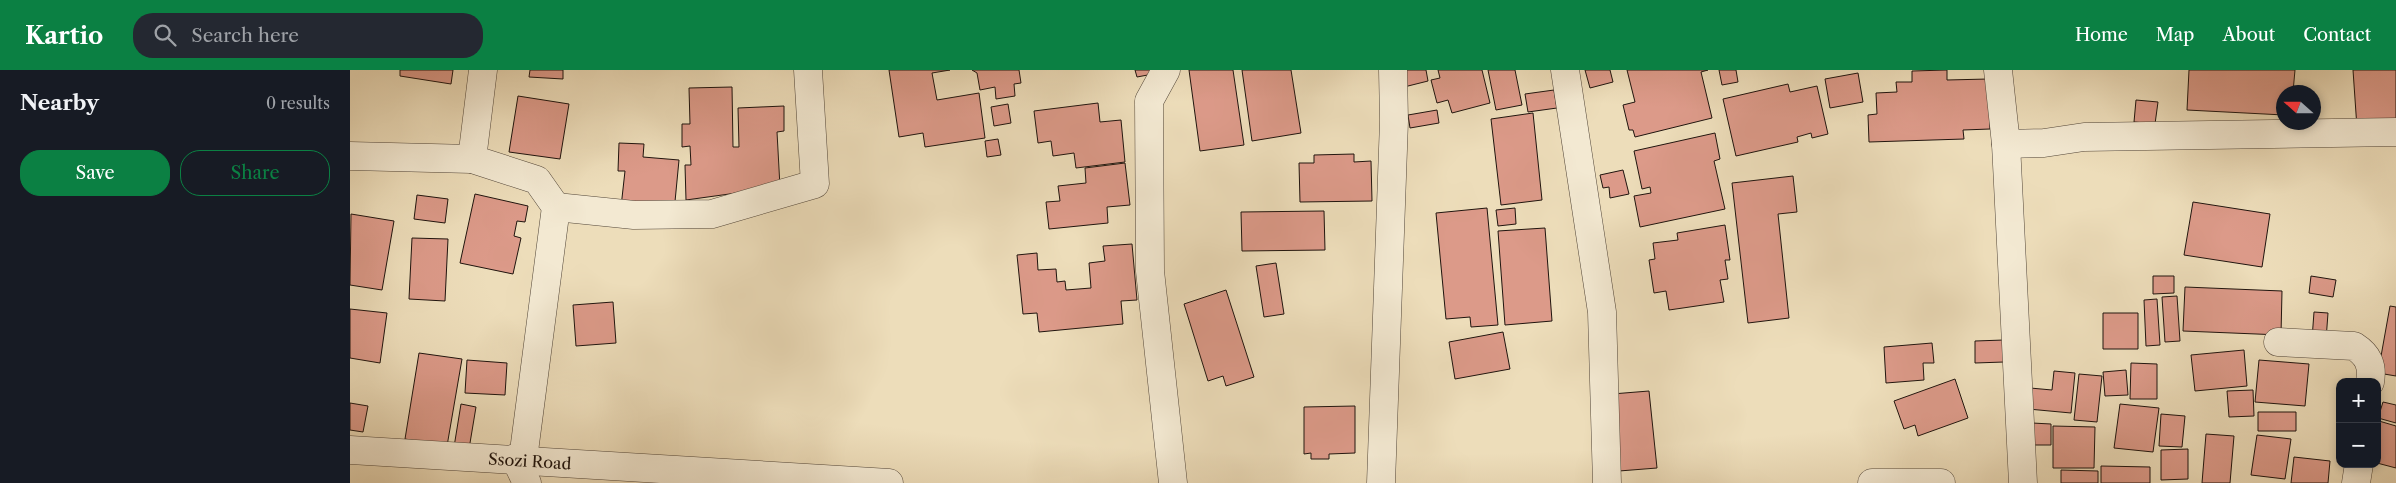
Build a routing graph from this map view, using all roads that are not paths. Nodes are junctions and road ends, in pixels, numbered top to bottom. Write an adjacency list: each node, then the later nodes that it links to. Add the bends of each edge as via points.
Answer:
1 (483, 70): 10 (street)
2 (808, 70): 11 (street, via 815,184 712,214 634,216)
3 (1166, 70): 18 (street, via 1149,101 1150,271)
4 (1393, 70): 19 (street)
5 (1565, 70): 20 (street, via 1602,312)
6 (1998, 70): 8 (street)
7 (2396, 132): 8 (street, via 2084,137)
8 (2006, 144): 23 (street)
9 (350, 156): 10 (street)
10 (472, 159): 11 (street, via 537,180)
11 (556, 207): 15 (street)
12 (2278, 342): 13 (street, via 2354,346 2364,352 2370,362)
13 (2370, 378)
14 (350, 450): 15 (street, Ssozi Road)
15 (522, 467): 17 (street, Ssozi Road)
16 (2358, 468): 24 (street)
17 (889, 483)
18 (1173, 483)
19 (1382, 483)
20 (1607, 483)
21 (1872, 483): 22 (street)
22 (1941, 483)
23 (2024, 483)
24 (2356, 483)

